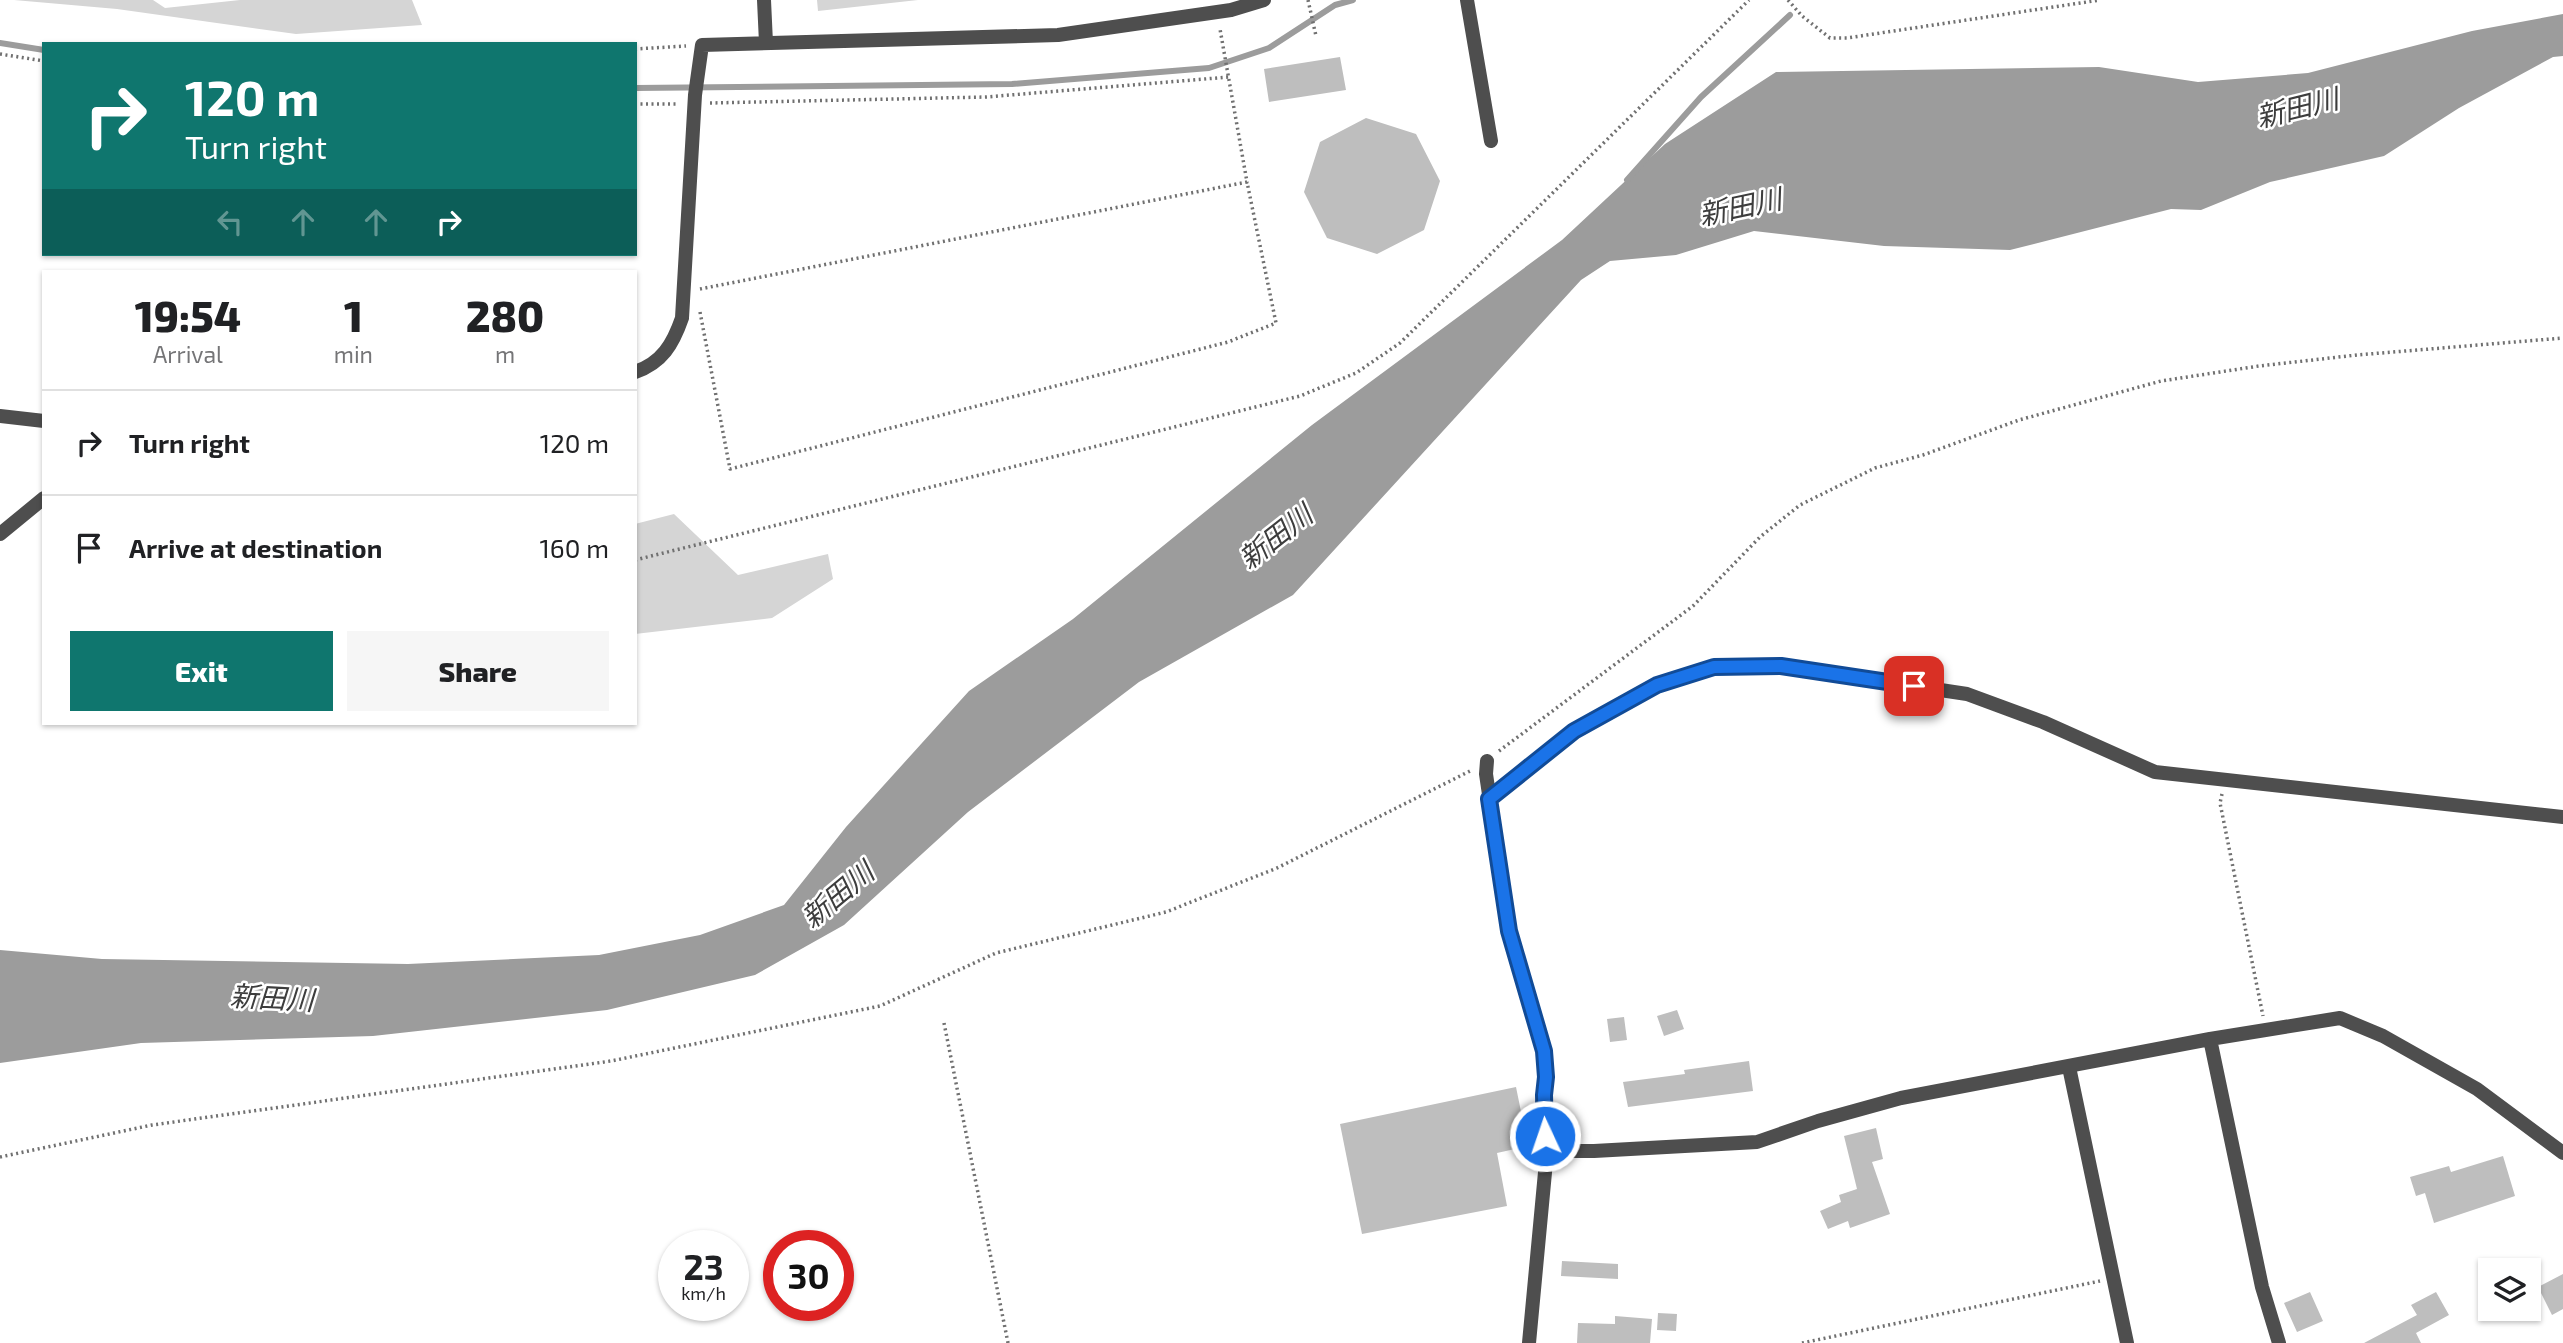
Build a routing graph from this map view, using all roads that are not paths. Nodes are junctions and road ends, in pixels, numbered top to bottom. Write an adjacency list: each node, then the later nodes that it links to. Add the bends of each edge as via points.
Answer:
1 (764, 0): 4 (street)
2 (1264, 0): 4 (street, via 1231,10 1058,35)
3 (1466, 0): 5 (street)
4 (766, 43): 6 (street, via 702,45 682,318 673,344 649,367)
5 (1491, 141)
6 (637, 371)
7 (0, 416): 8 (street)
8 (42, 421)
9 (42, 500): 10 (street)
10 (0, 534)
11 (1487, 761): 12 (street)
12 (1489, 799): 13 (street, via 1574,731 1657,685 1714,667 1781,666 1967,694 2155,772); 16 (street, via 1509,931 1544,1051)
13 (2563, 817)
14 (2210, 1039): 15 (street); 17 (street, via 2340,1018 2424,1057 2477,1089); 20 (street, via 2257,1263)
15 (2069, 1068): 16 (street, via 1900,1098 1757,1142); 19 (street)
16 (1546, 1151): 18 (street)
17 (2563, 1153)
18 (1529, 1343)
19 (2127, 1343)
20 (2279, 1343)

